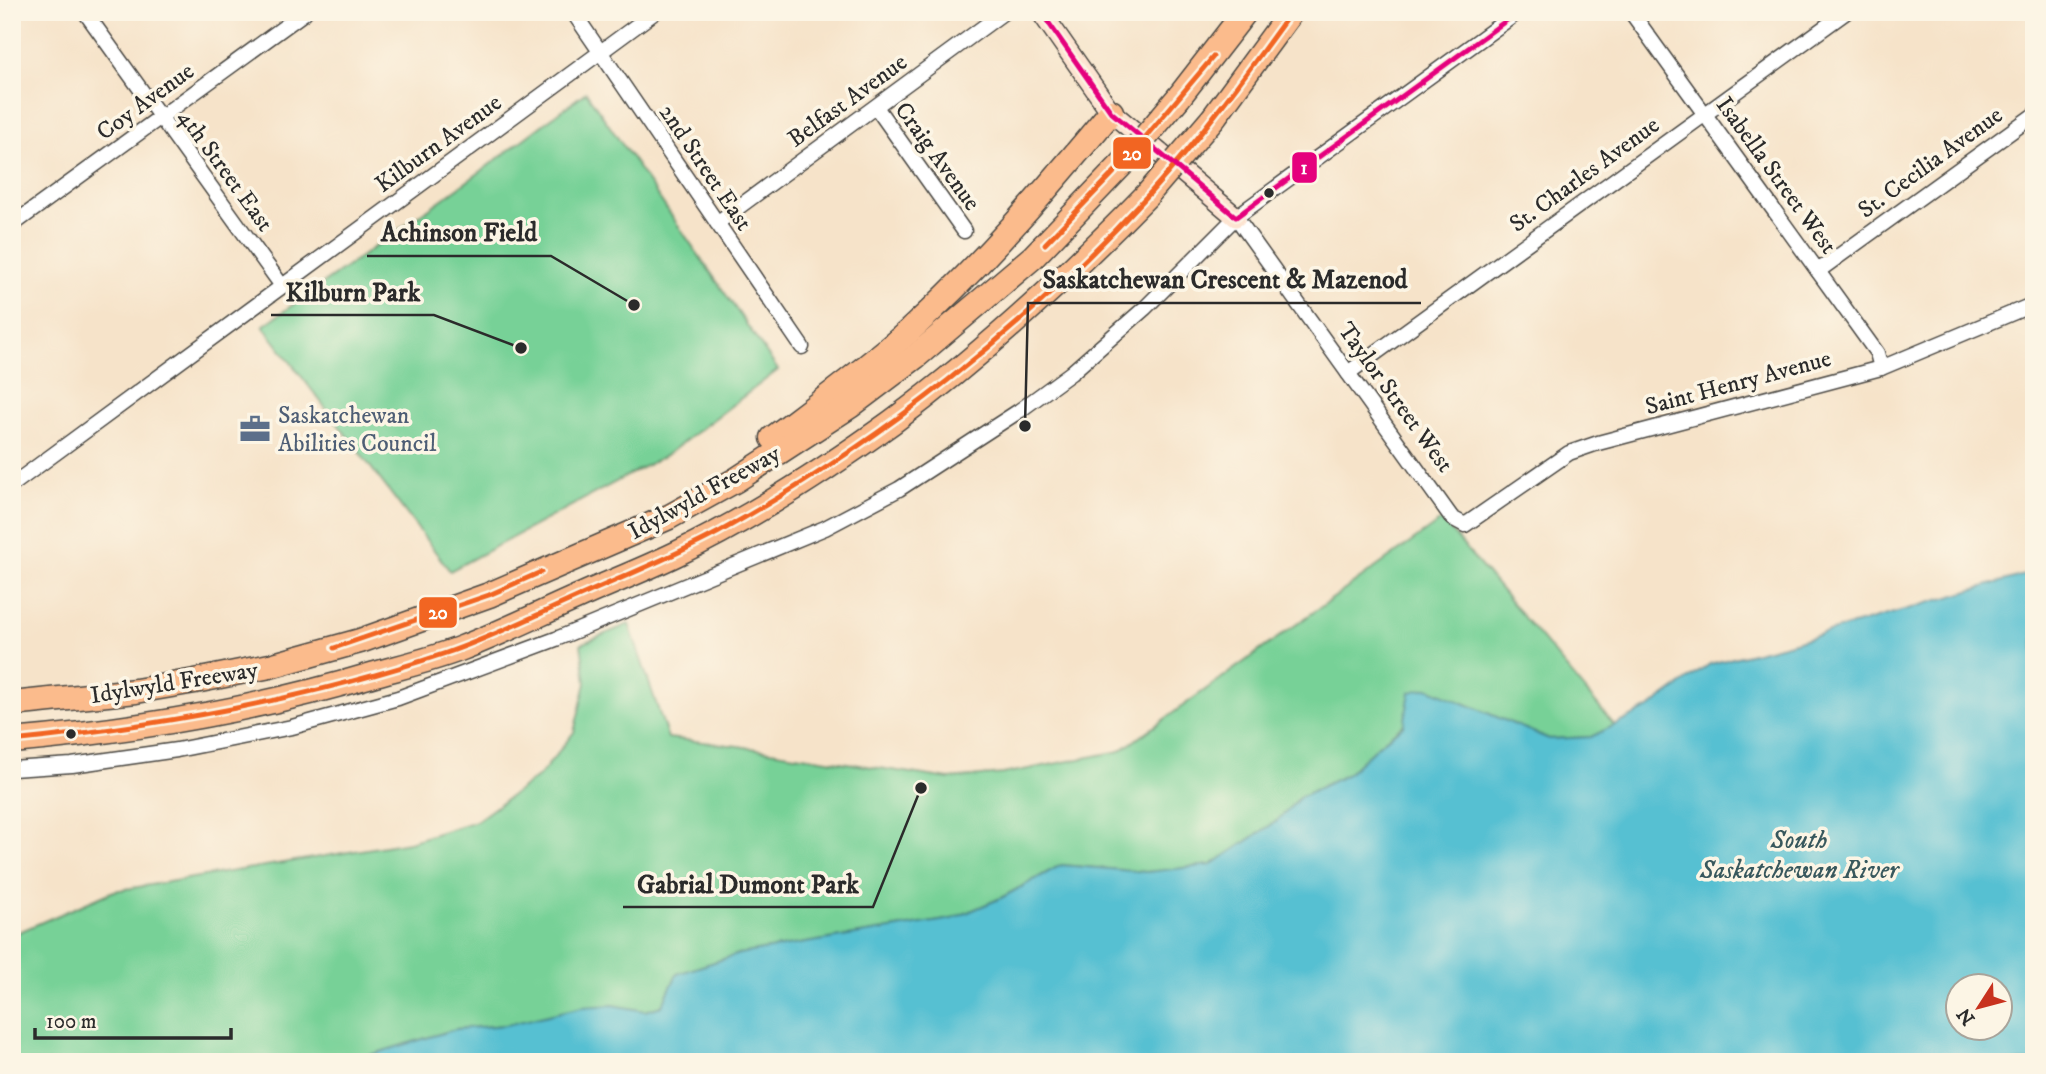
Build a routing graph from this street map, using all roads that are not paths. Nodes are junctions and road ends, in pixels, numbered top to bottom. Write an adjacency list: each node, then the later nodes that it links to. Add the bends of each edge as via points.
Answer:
1 (85, 12): 17 (street, 4th Street East)
2 (304, 12): 17 (street, Coy Avenue)
3 (573, 12): 12 (street, 2nd Street East)
4 (655, 12): 12 (street, Kilburn Avenue)
5 (1004, 12): 13 (street, Belfast Avenue)
6 (1041, 12): 14 (street, Taylor Street West)
7 (1245, 12): 30 (highway, Idylwyld Freeway, bridge, via 1126,160 1033,257 915,357 850,406 736,480 669,517)
8 (1291, 12): 32 (highway, Idylwyld Freeway, bridge, via 1214,117 1148,194 1044,297 890,423 719,532 461,648 353,681 167,723)
9 (1518, 12): 18 (street)
10 (1631, 12): 15 (street, Isabella Street West)
11 (1846, 12): 15 (street, St. Charles Avenue)
12 (601, 52): 19 (street, 2nd Street East); 23 (street, Kilburn Avenue)
13 (876, 107): 19 (street, Belfast Avenue); 21 (street, Craig Avenue)
14 (1111, 112): 18 (street, Taylor Street West); 30 (highway, via 974,269 843,385 708,480)
15 (1705, 115): 22 (street, Isabella Street West); 27 (street, St. Charles Avenue)
16 (2034, 115): 22 (street, St. Cecilia Avenue)
17 (160, 118): 20 (street, Coy Avenue); 23 (street, 4th Street East)
18 (1236, 217): 27 (street, Taylor Street West); 33 (street, via 1145,308 1071,373 899,489 825,528 556,639 398,698 292,727 177,750)
19 (717, 223): 25 (street, 2nd Street East)
20 (12, 225)
21 (964, 231)
22 (1818, 271): 26 (street, Isabella Street West, via 1877,353)
23 (282, 286): 28 (street, Kilburn Avenue)
24 (2034, 304): 26 (street, Saint Henry Avenue)
25 (802, 348)
26 (1881, 368): 29 (street, Saint Henry Avenue, via 1569,453)
27 (1348, 373): 29 (street, Taylor Street West, via 1452,517)
28 (12, 485)
29 (1465, 526)
30 (489, 595): 31 (highway, Idylwyld Freeway, via 270,666 136,691)
31 (12, 704)
32 (12, 741)
33 (12, 769)

